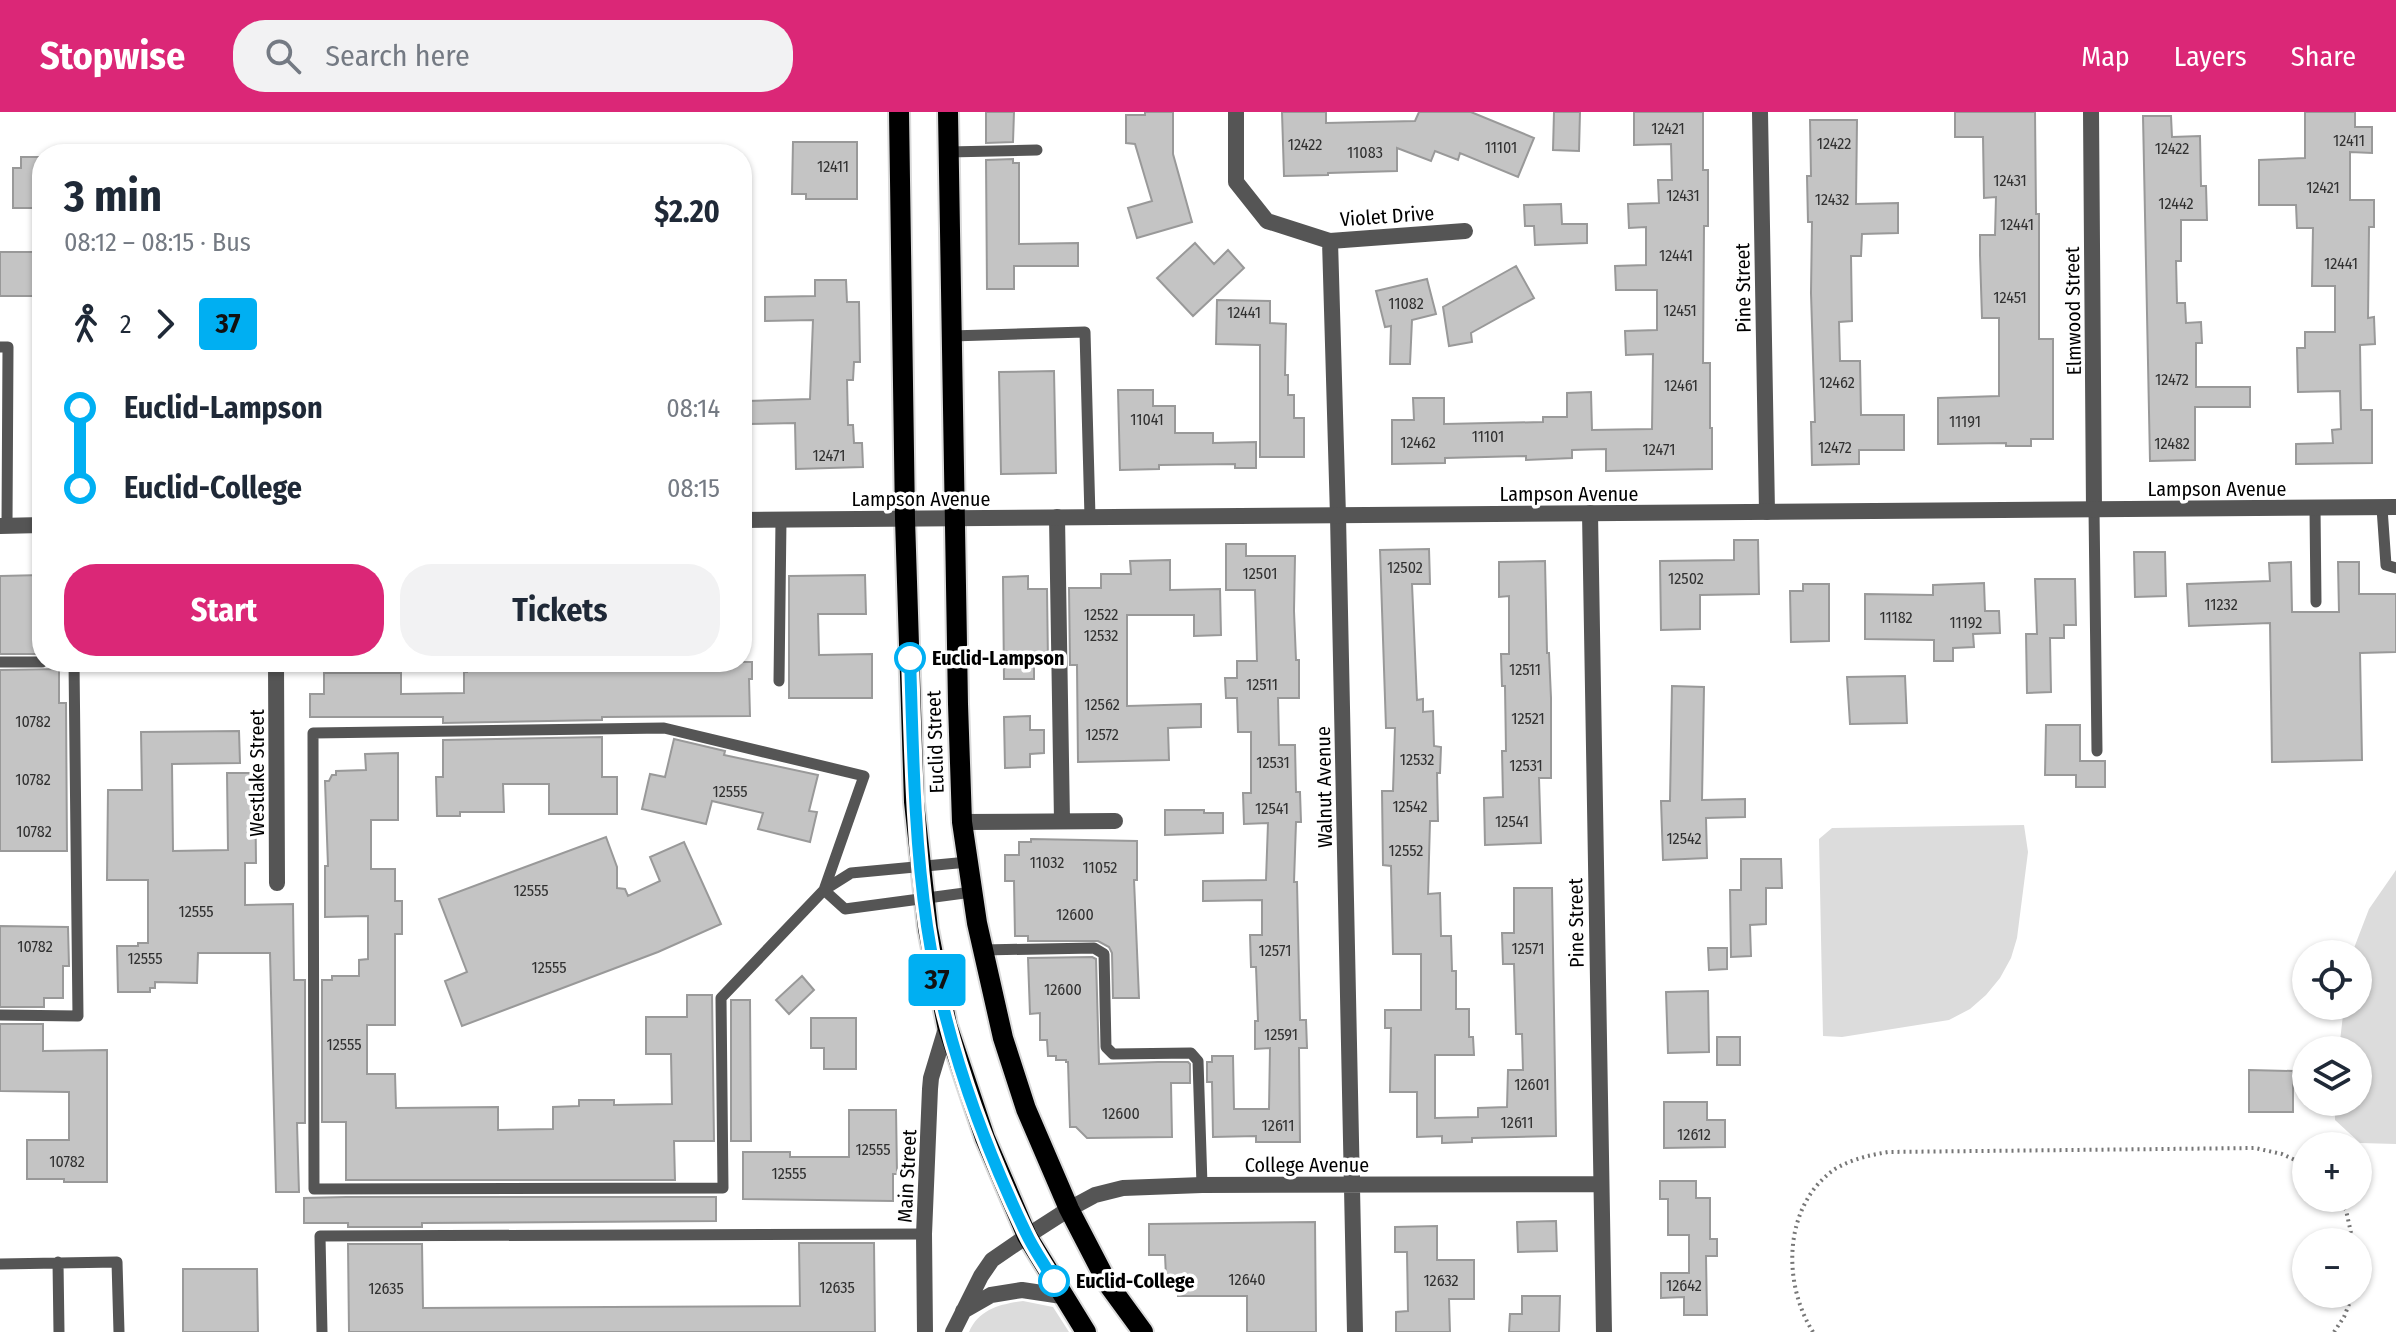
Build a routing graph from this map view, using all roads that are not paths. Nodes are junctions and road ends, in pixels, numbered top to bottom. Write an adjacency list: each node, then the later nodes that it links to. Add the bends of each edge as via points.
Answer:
1 (899, 112): 20 (main road, Euclid Street)
2 (948, 112): 7 (main road, Euclid Street)
3 (1236, 112): 9 (street, Violet Drive, via 1236,182 1267,221)
4 (1760, 112): 15 (street, Pine Street)
5 (2091, 112): 14 (street, Elmwood Street)
6 (1037, 150): 7 (lane)
7 (948, 152): 10 (main road, Euclid Street)
8 (1465, 231): 9 (street, Violet Drive)
9 (1330, 241): 17 (street, Walnut Avenue)
10 (951, 336): 19 (lane, via 1085,332); 21 (main road, Euclid Street)
11 (0, 347): 25 (lane, via 8,347)
12 (2315, 508): 13 (street, Lampson Avenue); 14 (street, Lampson Avenue); 27 (lane)
13 (2389, 508): 26 (lane, via 2386,565)
14 (2094, 509): 15 (street, Lampson Avenue); 33 (lane)
15 (1767, 512): 16 (street, Lampson Avenue)
16 (1590, 513): 17 (street, Lampson Avenue); 47 (street, Pine Street)
17 (1338, 516): 19 (street, Lampson Avenue); 46 (street, Walnut Avenue)
18 (1057, 517): 19 (street, Lampson Avenue); 21 (street, Lampson Avenue); 34 (street)
19 (1090, 517)
20 (905, 519): 21 (street, Lampson Avenue); 23 (street, Lampson Avenue); 38 (main road, Euclid Street)
21 (953, 519): 36 (main road, Euclid Street)
22 (752, 520): 23 (street, Lampson Avenue)
23 (781, 520): 32 (lane)
24 (32, 525): 25 (street)
25 (4, 526)
26 (2396, 568)
27 (2316, 602)
28 (0, 662): 29 (lane)
29 (32, 662)
30 (74, 672): 44 (lane, via 78,1016)
31 (276, 672): 39 (street, Westlake Street)
32 (779, 681)
33 (2097, 751)
34 (1062, 821): 35 (street); 36 (street)
35 (1115, 821)
36 (962, 822): 37 (main road, Euclid Street)
37 (968, 862): 38 (lane); 41 (main road, Euclid Street)
38 (920, 868): 40 (lane, via 851,873); 42 (main road, Euclid Street)
39 (277, 883)
40 (824, 890): 40 (lane, via 864,776 664,728 313,733 314,1189 723,1188 721,998); 42 (lane, via 845,909)
41 (972, 892): 42 (lane); 43 (main road, Euclid Street)
42 (924, 899): 45 (main road, Euclid Street)
43 (982, 950): 48 (lane, via 1094,948 1104,954 1106,1047 1113,1054 1191,1053 1198,1061); 49 (main road, Euclid Street, via 1026,1109)
44 (0, 1015)
45 (947, 1025): 50 (street, Main Street, via 931,1078); 51 (main road, Euclid Street, via 985,1138)
46 (1352, 1184): 47 (street, College Avenue); 48 (street, College Avenue); 63 (street, Walnut Avenue)
47 (1600, 1184): 64 (street, Pine Street)
48 (1202, 1185): 49 (street, College Avenue, via 1123,1188)
49 (1069, 1209): 51 (street, College Avenue); 62 (main road, Euclid Street, via 1108,1284)
50 (924, 1234): 58 (lane, via 320,1236); 59 (street, Main Street)
51 (1027, 1236): 54 (main road, Euclid Street); 55 (street, via 992,1260)
52 (58, 1262): 53 (lane); 56 (lane); 57 (lane, via 117,1262)
53 (0, 1264)
54 (1062, 1296): 55 (street, via 1018,1291 991,1295); 61 (main road, Euclid Street)
55 (962, 1312): 60 (street)
56 (59, 1332)
57 (119, 1332)
58 (322, 1332)
59 (925, 1332)
60 (953, 1332)
61 (1086, 1332)
62 (1143, 1332)
63 (1355, 1332)
64 (1604, 1332)

